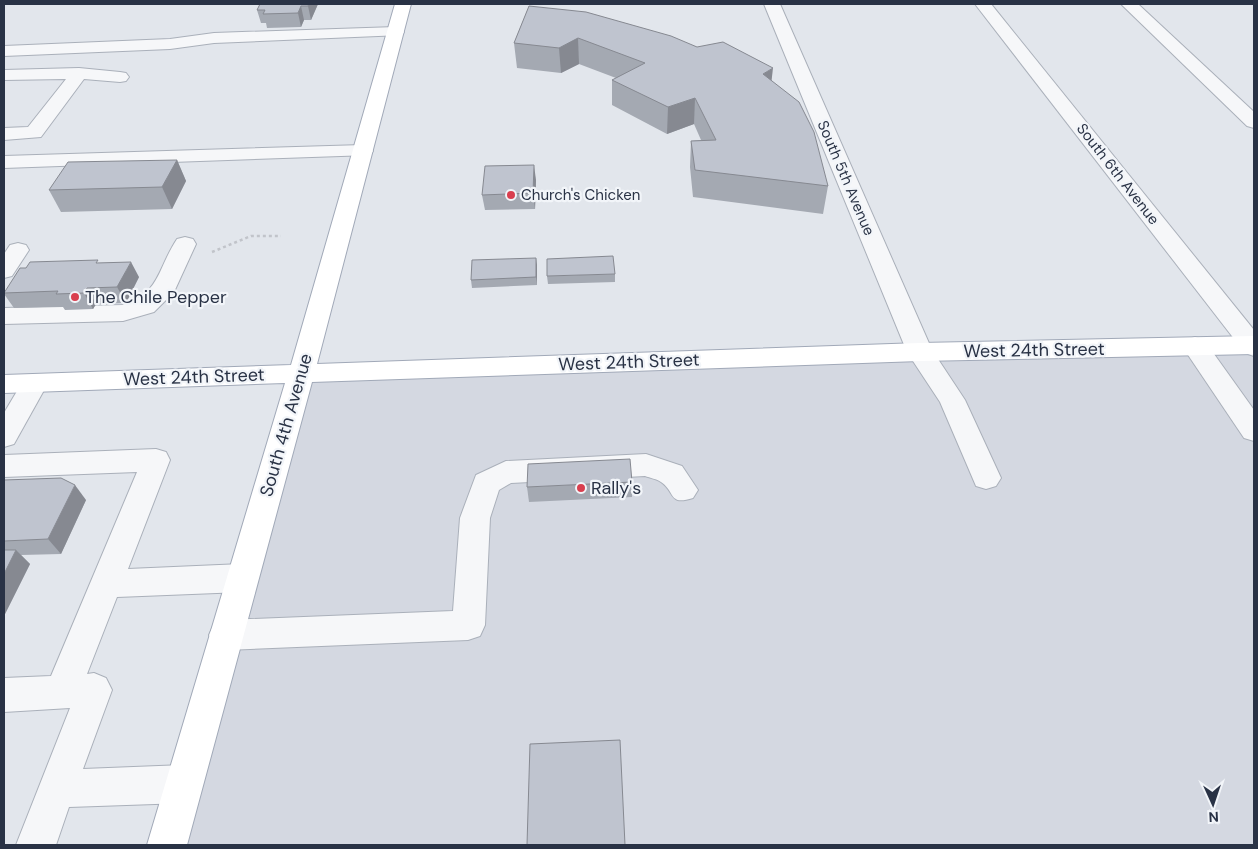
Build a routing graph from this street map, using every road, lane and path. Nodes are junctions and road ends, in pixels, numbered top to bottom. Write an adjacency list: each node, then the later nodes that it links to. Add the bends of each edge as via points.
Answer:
1 (403, 4): 5 (main road, South 4th Avenue)
2 (772, 4): 20 (street, South 5th Avenue)
3 (983, 4): 19 (street, South 6th Avenue)
4 (1129, 4): 10 (street)
5 (396, 32): 6 (street); 12 (main road, South 4th Avenue)
6 (4, 50)
7 (78, 73): 8 (street); 9 (street); 11 (street, via 34,133)
8 (4, 75)
9 (120, 77)
10 (1254, 122)
11 (4, 134)
12 (363, 150): 13 (street); 21 (main road, South 4th Avenue)
13 (4, 162)
14 (185, 244): 17 (street, via 162,292 145,306 123,313)
15 (18, 250): 16 (street)
16 (4, 271)
17 (4, 316)
18 (1195, 346): 19 (main road, West 24th Street); 20 (main road, West 24th Street); 24 (street)
19 (1254, 346)
20 (920, 352): 21 (main road, West 24th Street); 27 (street, South 5th Avenue, via 952,400)
21 (300, 373): 22 (main road, West 24th Street); 29 (main road, South 4th Avenue)
22 (35, 383): 23 (main road, West 24th Street); 25 (street)
23 (4, 384)
24 (1254, 431)
25 (4, 437)
26 (4, 466): 30 (street, via 156,460)
27 (986, 478)
28 (683, 490): 31 (street, via 672,474 646,465 506,472 486,483 474,518 468,625)
29 (242, 578): 30 (street); 31 (main road, South 4th Avenue)
30 (106, 584): 32 (street)
31 (226, 635): 34 (main road, South 4th Avenue)
32 (62, 692): 33 (street); 35 (street, via 94,690)
33 (4, 695)
34 (184, 784): 35 (street); 37 (main road, South 4th Avenue)
35 (56, 789): 36 (street)
36 (36, 845)
37 (167, 845)

